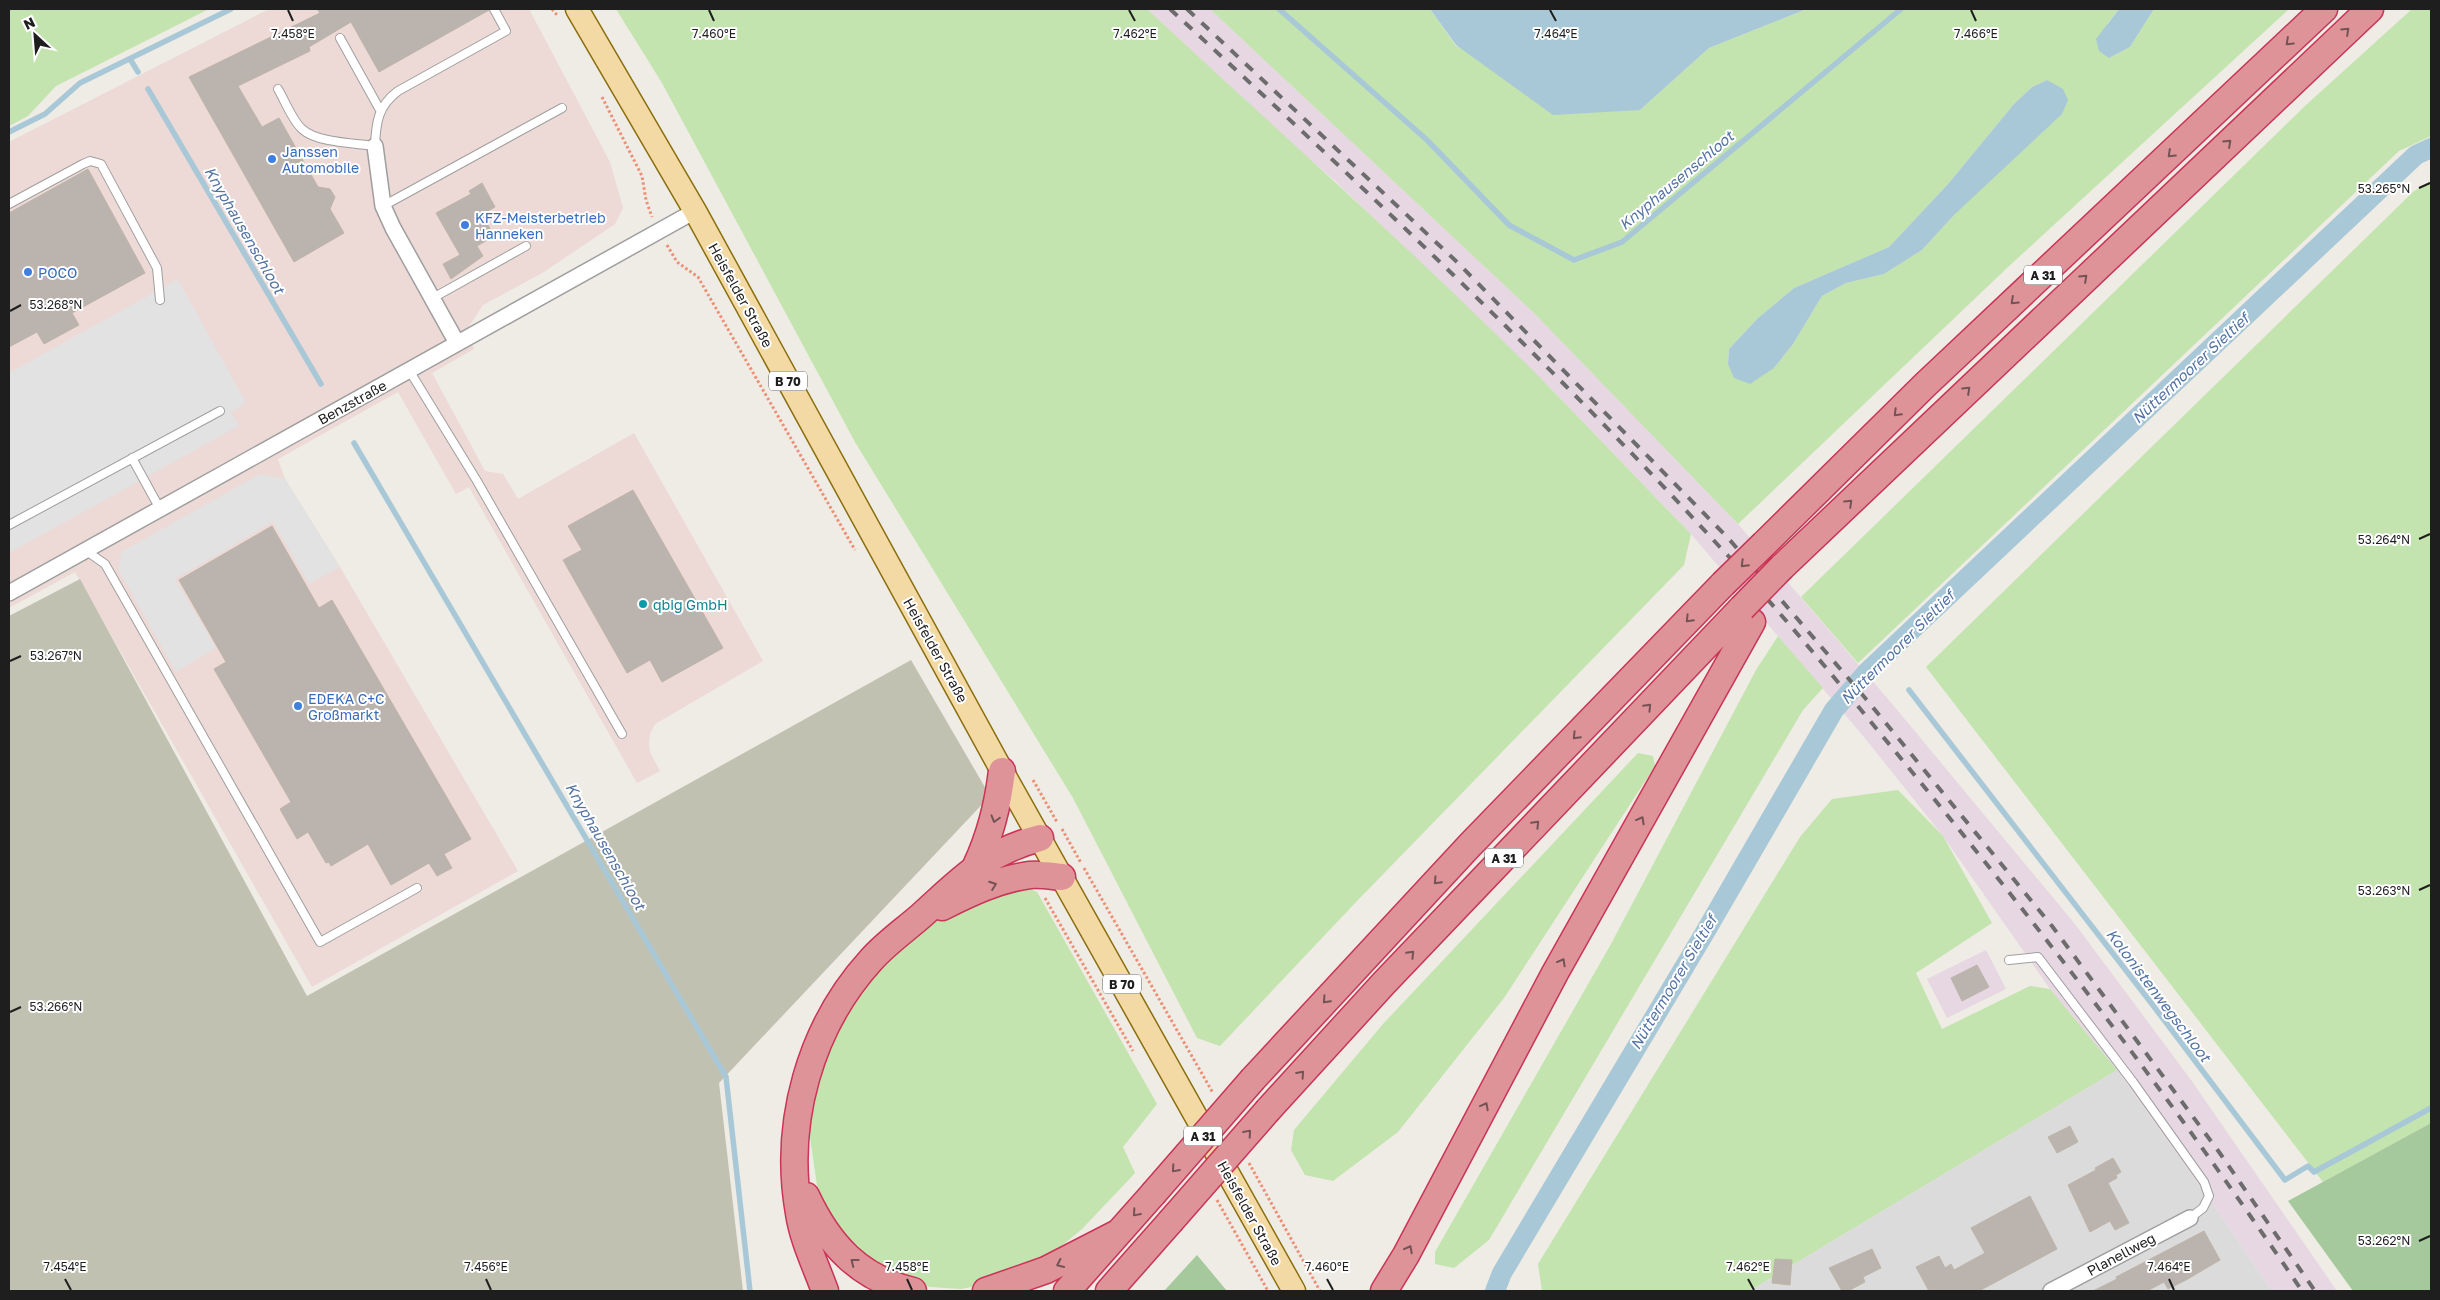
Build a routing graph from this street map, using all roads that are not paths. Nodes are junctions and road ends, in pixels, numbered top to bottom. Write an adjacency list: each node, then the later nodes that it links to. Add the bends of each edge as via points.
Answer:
1 (494, 9): 8 (lane, via 506,31 398,90)
2 (2324, 9): 35 (highway, A 31, one-way to 35, bridge, via 1925,385 1723,584 1470,845 1252,1079)
3 (2370, 9): 24 (highway, A 31, one-way to 3, bridge, via 1761,589 1782,567)
4 (567, 12): 12 (main road, Heisfelder Straße / B 70)
5 (340, 38): 8 (lane)
6 (278, 88): 9 (lane, via 301,128 308,134)
7 (562, 108): 11 (lane)
8 (380, 110): 9 (lane)
9 (374, 146): 11 (street)
10 (9, 204): 15 (lane, via 83,164 90,161 101,164 157,268)
11 (383, 206): 14 (street)
12 (695, 211): 16 (street, Benzstraße); 26 (main road, Heisfelder Straße / B 70)
13 (526, 246): 14 (lane)
14 (432, 299): 16 (street)
15 (160, 300)
16 (457, 344): 17 (street, Benzstraße)
17 (409, 370): 20 (street, Benzstraße); 25 (lane)
18 (220, 411): 19 (lane)
19 (132, 458): 20 (lane); 21 (lane)
20 (160, 509): 22 (street, Benzstraße)
21 (9, 525)
22 (85, 550): 23 (street, Benzstraße); 30 (lane, via 105,564 320,942)
23 (9, 592)
24 (1747, 615): 40 (highway, A 31, one-way to 24, bridge, via 1384,982); 42 (highway, one-way to 24)
25 (622, 734)
26 (1002, 771): 27 (main road, Heisfelder Straße / B 70); 28 (highway, one-way to 28, via 997,810)
27 (1040, 838): 28 (highway, via 1008,848); 29 (main road, Heisfelder Straße / B 70)
28 (976, 866): 31 (highway)
29 (1062, 877): 31 (highway, one-way to 29, via 1009,879 1032,874); 41 (main road, Heisfelder Straße / B 70)
30 (417, 888)
31 (917, 919): 33 (highway, via 895,936 860,973 830,1017 805,1078 798,1109)
32 (2009, 960): 34 (lane, via 2038,958 2204,1182 2209,1196 2202,1208)
33 (795, 1174): 36 (highway, via 798,1213); 37 (highway, one-way to 33, via 862,1269 834,1245 815,1216)
34 (2190, 1218): 43 (street, Planellweg)
35 (1118, 1233): 38 (highway, one-way to 38, via 1046,1270); 39 (highway, A 31)
36 (826, 1291)
37 (913, 1291)
38 (986, 1291)
39 (1067, 1291)
40 (1109, 1291)
41 (1294, 1291)
42 (1384, 1291)
43 (2051, 1291)

